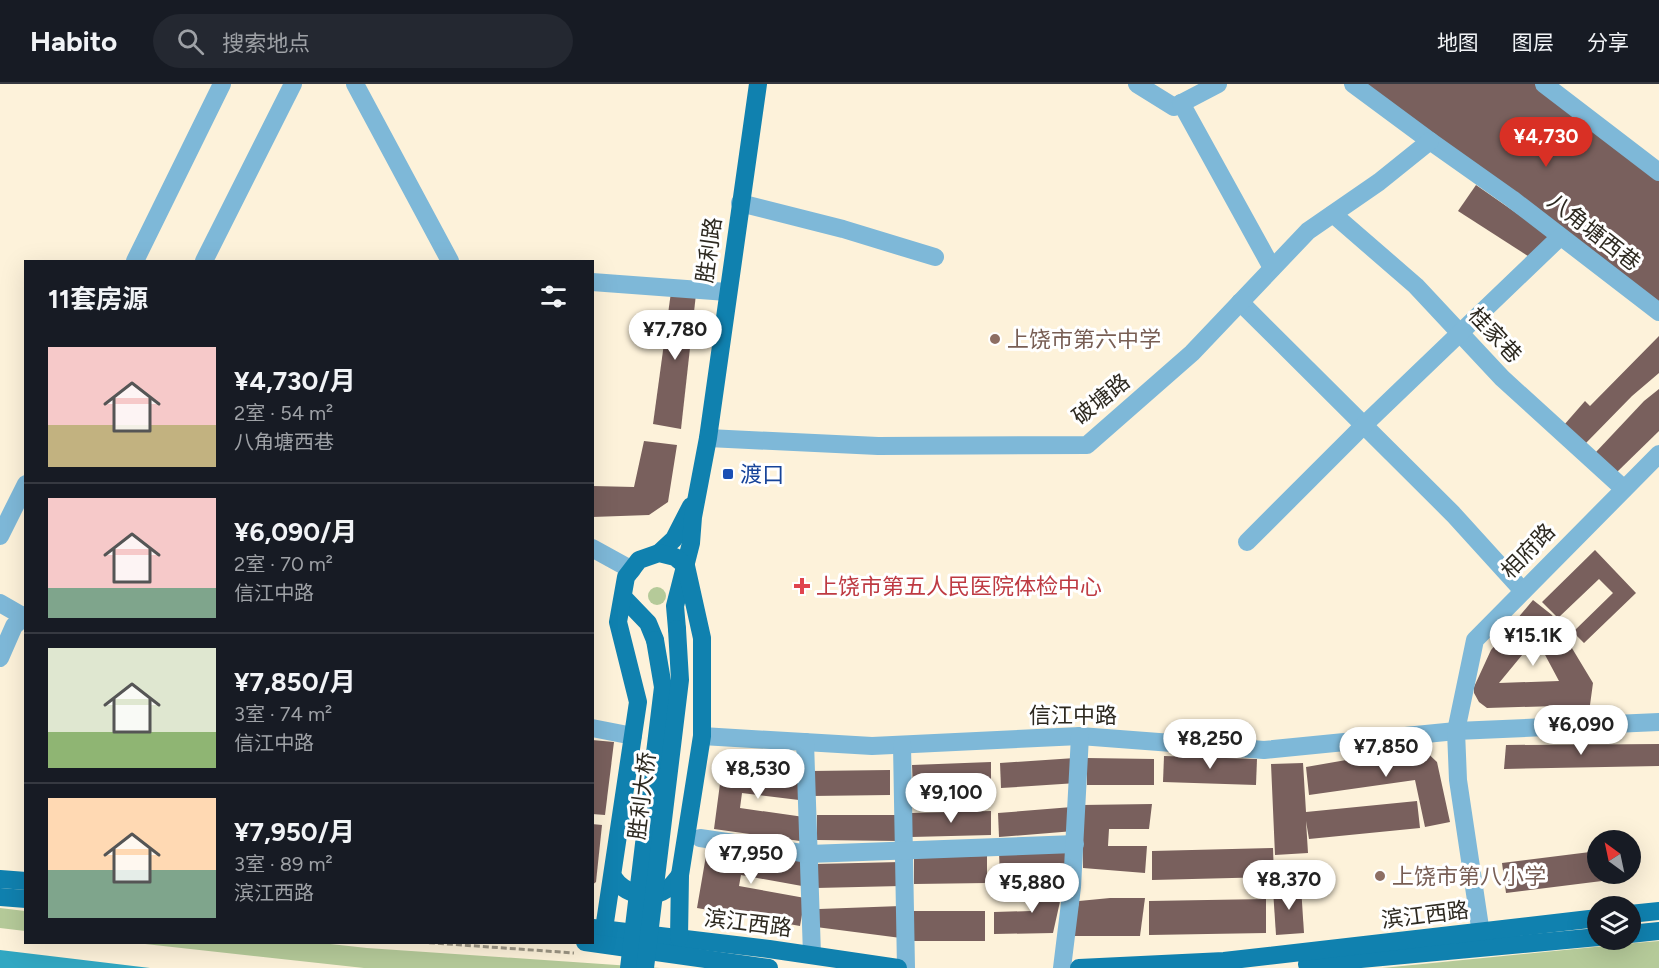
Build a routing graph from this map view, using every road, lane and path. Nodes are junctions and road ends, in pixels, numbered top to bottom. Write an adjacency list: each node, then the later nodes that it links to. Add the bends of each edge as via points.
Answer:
1 (222, 84): 16 (street)
2 (293, 84): 17 (street)
3 (355, 84): 18 (street)
4 (758, 84): 12 (main road, 胜利路)
5 (1137, 84): 9 (street, via 1174,107)
6 (1218, 84): 9 (street)
7 (1353, 84): 10 (street, 八角塘西巷)
8 (1544, 84): 11 (street)
9 (1181, 103): 19 (street)
10 (1430, 141): 13 (street, 破塘路); 14 (street, 八角塘西巷)
11 (1659, 172)
12 (740, 203): 15 (street); 21 (main road, 胜利路)
13 (1333, 214): 19 (street, 破塘路, via 1308,231); 24 (street, 桂家巷, via 1416,286)
14 (1560, 237): 23 (street, 八角塘西巷); 24 (street)
15 (935, 257)
16 (135, 260)
17 (205, 260)
18 (449, 260)
19 (1272, 268): 22 (street, 破塘路)
20 (594, 282): 21 (street)
21 (727, 292): 26 (main road, 胜利路)
22 (1240, 302): 25 (street); 26 (street, 破塘路, via 1192,353 1087,445 878,446)
23 (1659, 312)
24 (1460, 333): 25 (street); 29 (street, 桂家巷, via 1502,378)
25 (1364, 425): 32 (street); 37 (street)
26 (708, 438): 30 (main road, 胜利路)
27 (1659, 454): 29 (street, 相府路)
28 (24, 488): 31 (street)
29 (1624, 489): 37 (street, 相府路)
30 (697, 494): 34 (main road, via 674,539); 35 (main road)
31 (0, 536)
32 (1247, 542)
33 (594, 549): 36 (street)
34 (659, 553): 35 (main road, via 675,557); 36 (main road, via 639,560)
35 (686, 566): 45 (main road, via 702,638); 72 (main road, 胜利大桥, bridge, via 675,606 680,680)
36 (632, 570): 38 (main road, via 626,577)
37 (1523, 591): 43 (street, 相府路, via 1475,640)
38 (623, 597): 44 (main road, via 618,622 638,702); 71 (main road, 胜利大桥, bridge, via 648,623 663,687)
39 (18, 613): 40 (street)
40 (0, 658)
41 (1659, 722): 43 (street, 信江中路)
42 (594, 728): 44 (street)
43 (1456, 732): 46 (street, 信江中路, via 1264,750); 67 (street, 相府路, via 1458,780)
44 (633, 736): 54 (main road)
45 (702, 736): 47 (street, 信江中路); 53 (main road, via 689,784)
46 (1080, 736): 48 (street, 信江中路); 50 (street)
47 (805, 742): 48 (street, 信江中路); 52 (street)
48 (902, 745): 51 (street)
49 (700, 838): 52 (street)
50 (1075, 844): 51 (street); 76 (street)
51 (904, 850): 52 (street); 75 (street)
52 (809, 854): 70 (street)
53 (679, 864): 54 (main road, via 668,889 656,894 638,894 618,885); 66 (main road)
54 (617, 866): 62 (main road)
55 (0, 879): 56 (main road)
56 (24, 881)
57 (0, 897): 58 (main road)
58 (24, 899)
59 (1659, 911): 60 (main road)
60 (1641, 913)
61 (1587, 920): 67 (main road, 滨江西路)
62 (598, 928): 66 (main road, 滨江西路)
63 (1659, 931): 64 (main road)
64 (1641, 933)
65 (1587, 937): 67 (main road, 滨江西路)
66 (679, 938): 70 (main road, 滨江西路)
67 (1482, 940): 77 (main road, 滨江西路, via 1224,961); 78 (main road, 滨江西路)
68 (484, 944): 69 (path)
69 (580, 947): 73 (main road, 滨江西路)
70 (812, 956): 74 (main road, 滨江西路)
71 (629, 968)
72 (645, 968)
73 (769, 968)
74 (898, 968)
75 (906, 968)
76 (1062, 968)
77 (1079, 968)
78 (1263, 968)

